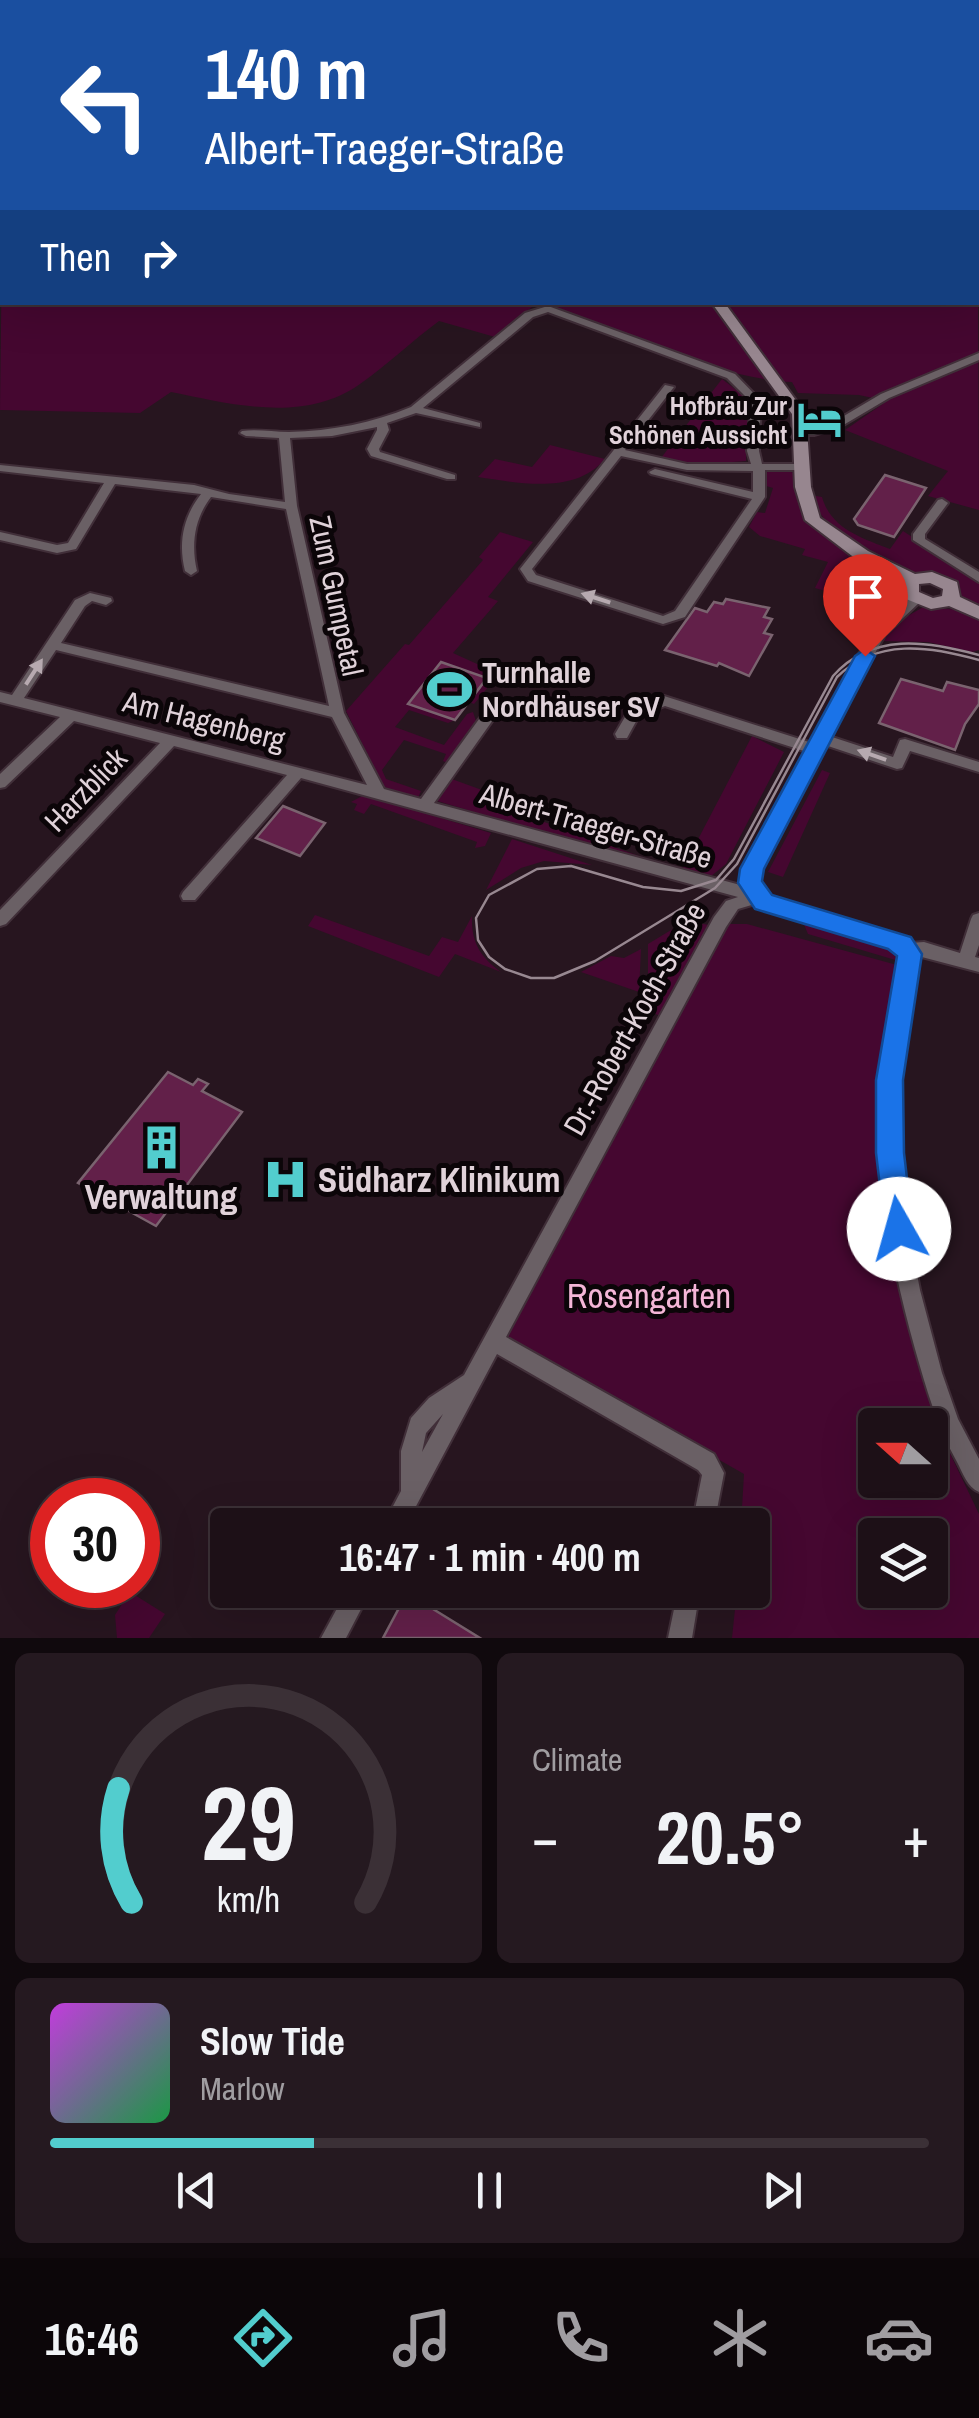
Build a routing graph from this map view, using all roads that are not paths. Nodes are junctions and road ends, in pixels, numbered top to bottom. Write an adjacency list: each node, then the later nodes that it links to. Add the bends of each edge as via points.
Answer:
1 (720, 305): 7 (main road, via 788,396)
2 (979, 356): 7 (street, via 881,398 822,433)
3 (669, 387): 10 (street)
4 (416, 409): 5 (street); 6 (street); 11 (street, via 529,315 548,309 738,380 756,401)
5 (381, 422): 9 (street); 15 (street, via 375,454)
6 (476, 425)
7 (802, 432): 12 (main road)
8 (246, 433): 9 (street)
9 (284, 437): 21 (street, Zum Gumpetal)
10 (618, 452): 11 (street, via 688,468); 19 (street, one-way to 10, via 672,618 532,578 526,569)
11 (757, 465): 12 (street); 19 (street)
12 (802, 467): 25 (main road, via 813,520)
13 (6, 468): 16 (street); 17 (street)
14 (655, 472): 19 (street)
15 (451, 477)
16 (112, 480): 18 (street); 22 (street, via 72,546 50,548)
17 (0, 484)
18 (208, 493): 21 (street); 23 (street, via 199,502 185,552)
19 (759, 497)
20 (942, 502): 24 (street, via 919,540)
21 (291, 506): 32 (street, Zum Gumpetal)
22 (0, 536)
23 (191, 572)
24 (979, 578)
25 (915, 589): 27 (main road, via 931,604); 27 (main road, via 925,576 940,579 954,591); 36 (street, via 877,636)
26 (106, 600): 29 (street, Am Hagenberg, via 85,599)
27 (951, 600): 28 (main road)
28 (979, 613)
29 (52, 644): 30 (street, Am Hagenberg, one-way to 29); 32 (street, Am Hagenberg)
30 (8, 698): 33 (street, Am Hagenberg)
31 (495, 707): 41 (street, Albert-Traeger-Straße)
32 (337, 713): 40 (street, Zum Gumpetal)
33 (71, 714): 35 (street, Am Hagenberg); 39 (street)
34 (622, 734): 36 (street, via 634,714 664,701)
35 (171, 740): 38 (street, Am Hagenberg); 45 (street, Harzblick)
36 (818, 744): 37 (street, one-way to 36, via 905,744 896,764); 43 (street, via 752,869)
37 (979, 768)
38 (297, 773): 40 (street, Am Hagenberg); 42 (street)
39 (0, 783)
40 (379, 793): 41 (street, Albert-Traeger-Straße)
41 (424, 806): 43 (street, Albert-Traeger-Straße)
42 (189, 896)
43 (757, 896): 46 (street, Albert-Traeger-Straße); 48 (street, Dr.-Robert-Koch-Straße, via 732,905 720,922)
44 (979, 919): 47 (street)
45 (0, 920)
46 (908, 950): 47 (street, Albert-Traeger-Straße); 49 (street, via 890,1080 899,1229 946,1417)
47 (972, 963)
48 (494, 1342): 50 (street, Dr.-Robert-Koch-Straße, via 470,1382 431,1407 417,1427 409,1447 411,1494); 51 (street, via 706,1462 713,1473)
49 (979, 1482)
50 (403, 1508)
51 (706, 1508)
52 (350, 1608): 54 (street)
53 (686, 1608): 55 (street)
54 (334, 1638)
55 (680, 1638)

